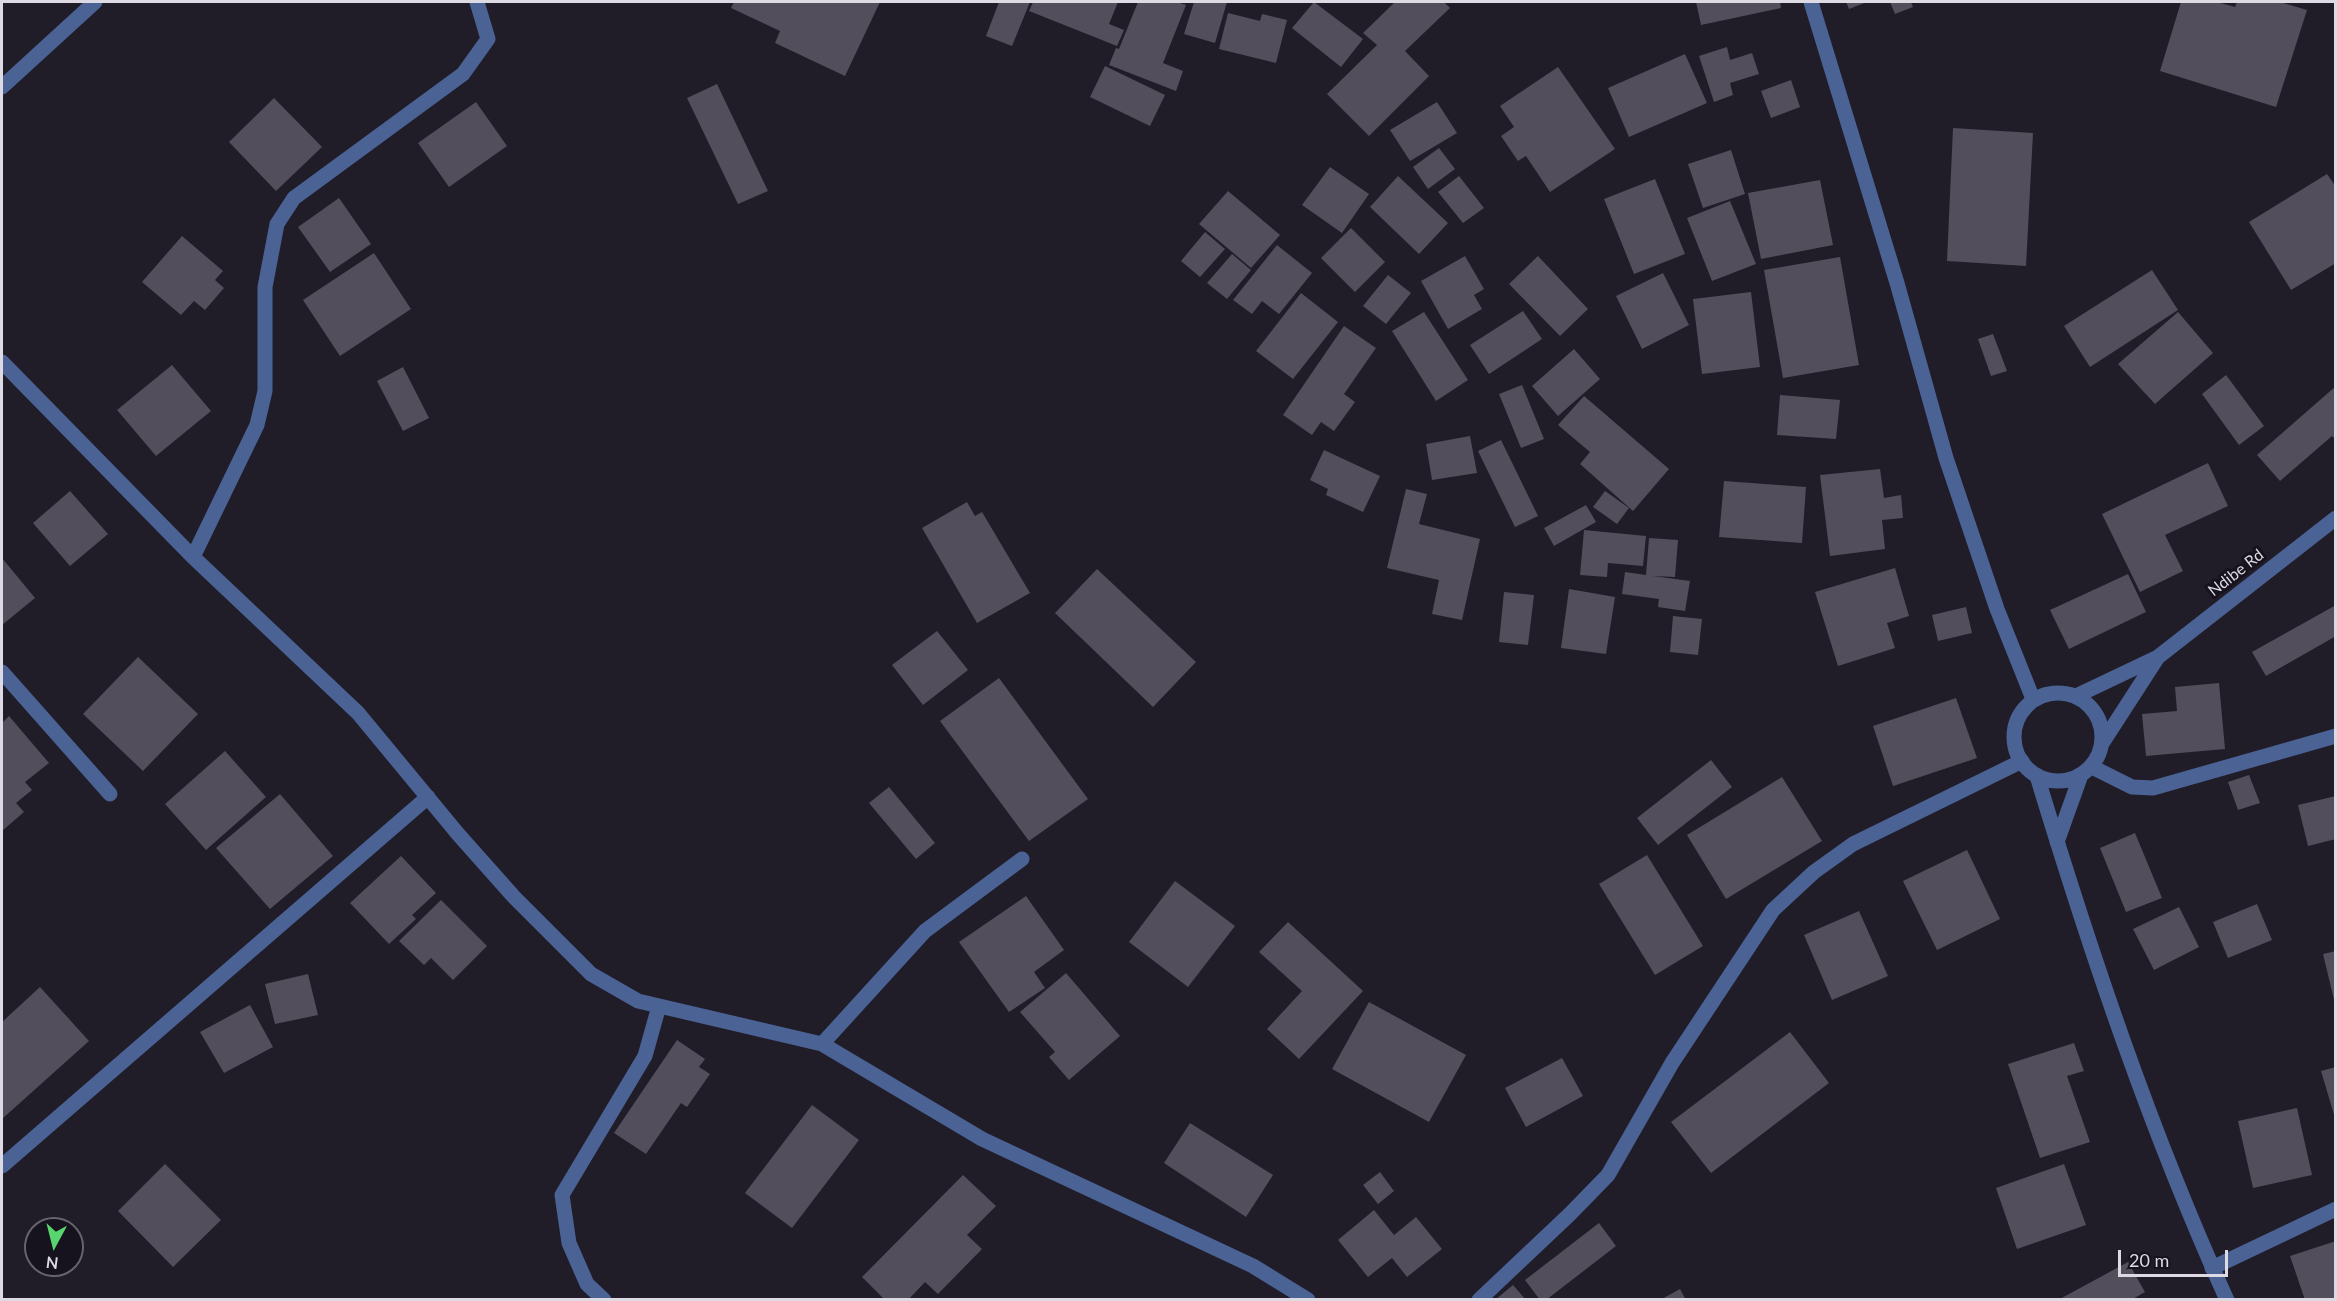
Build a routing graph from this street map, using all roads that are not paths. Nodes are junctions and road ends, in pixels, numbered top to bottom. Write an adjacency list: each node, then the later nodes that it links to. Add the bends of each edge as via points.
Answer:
1 (95, 2): 4 (street)
2 (477, 2): 7 (street, via 488,39 463,74 294,198 277,224 265,287 265,391 257,425)
3 (1811, 2): 11 (street, via 1946,458 1997,609)
4 (2, 87)
5 (2, 362): 7 (street)
6 (2336, 518): 8 (street, Ndibe Rd)
7 (193, 557): 18 (street, via 358,713)
8 (2158, 657): 10 (street); 13 (street)
9 (2, 672): 17 (street)
10 (2076, 696): 11 (street, via 2056,693); 13 (street, via 2097,715)
11 (2033, 699): 14 (street, via 2016,724 2014,739)
12 (2336, 736): 15 (street, via 2153,788 2132,787)
13 (2103, 742): 15 (street, via 2099,755)
14 (2022, 761): 16 (street); 28 (street, via 1853,844 1814,872 1773,910 1672,1063 1608,1175)
15 (2086, 771): 16 (street, via 2067,781 2051,782); 19 (street)
16 (2037, 776): 19 (street)
17 (110, 794)
18 (428, 797): 21 (street, via 514,897 591,974 638,1001); 23 (street)
19 (2057, 842): 25 (street, via 2154,1125)
20 (1022, 860): 22 (street, via 925,931)
21 (659, 1006): 22 (street); 26 (street, via 645,1056 562,1195 569,1243 587,1284)
22 (822, 1044): 27 (street, via 982,1139 1253,1266)
23 (2, 1166)
24 (2336, 1209): 25 (street)
25 (2212, 1268): 29 (street)
26 (604, 1299)
27 (1308, 1299)
28 (1479, 1299)
29 (2227, 1299)

